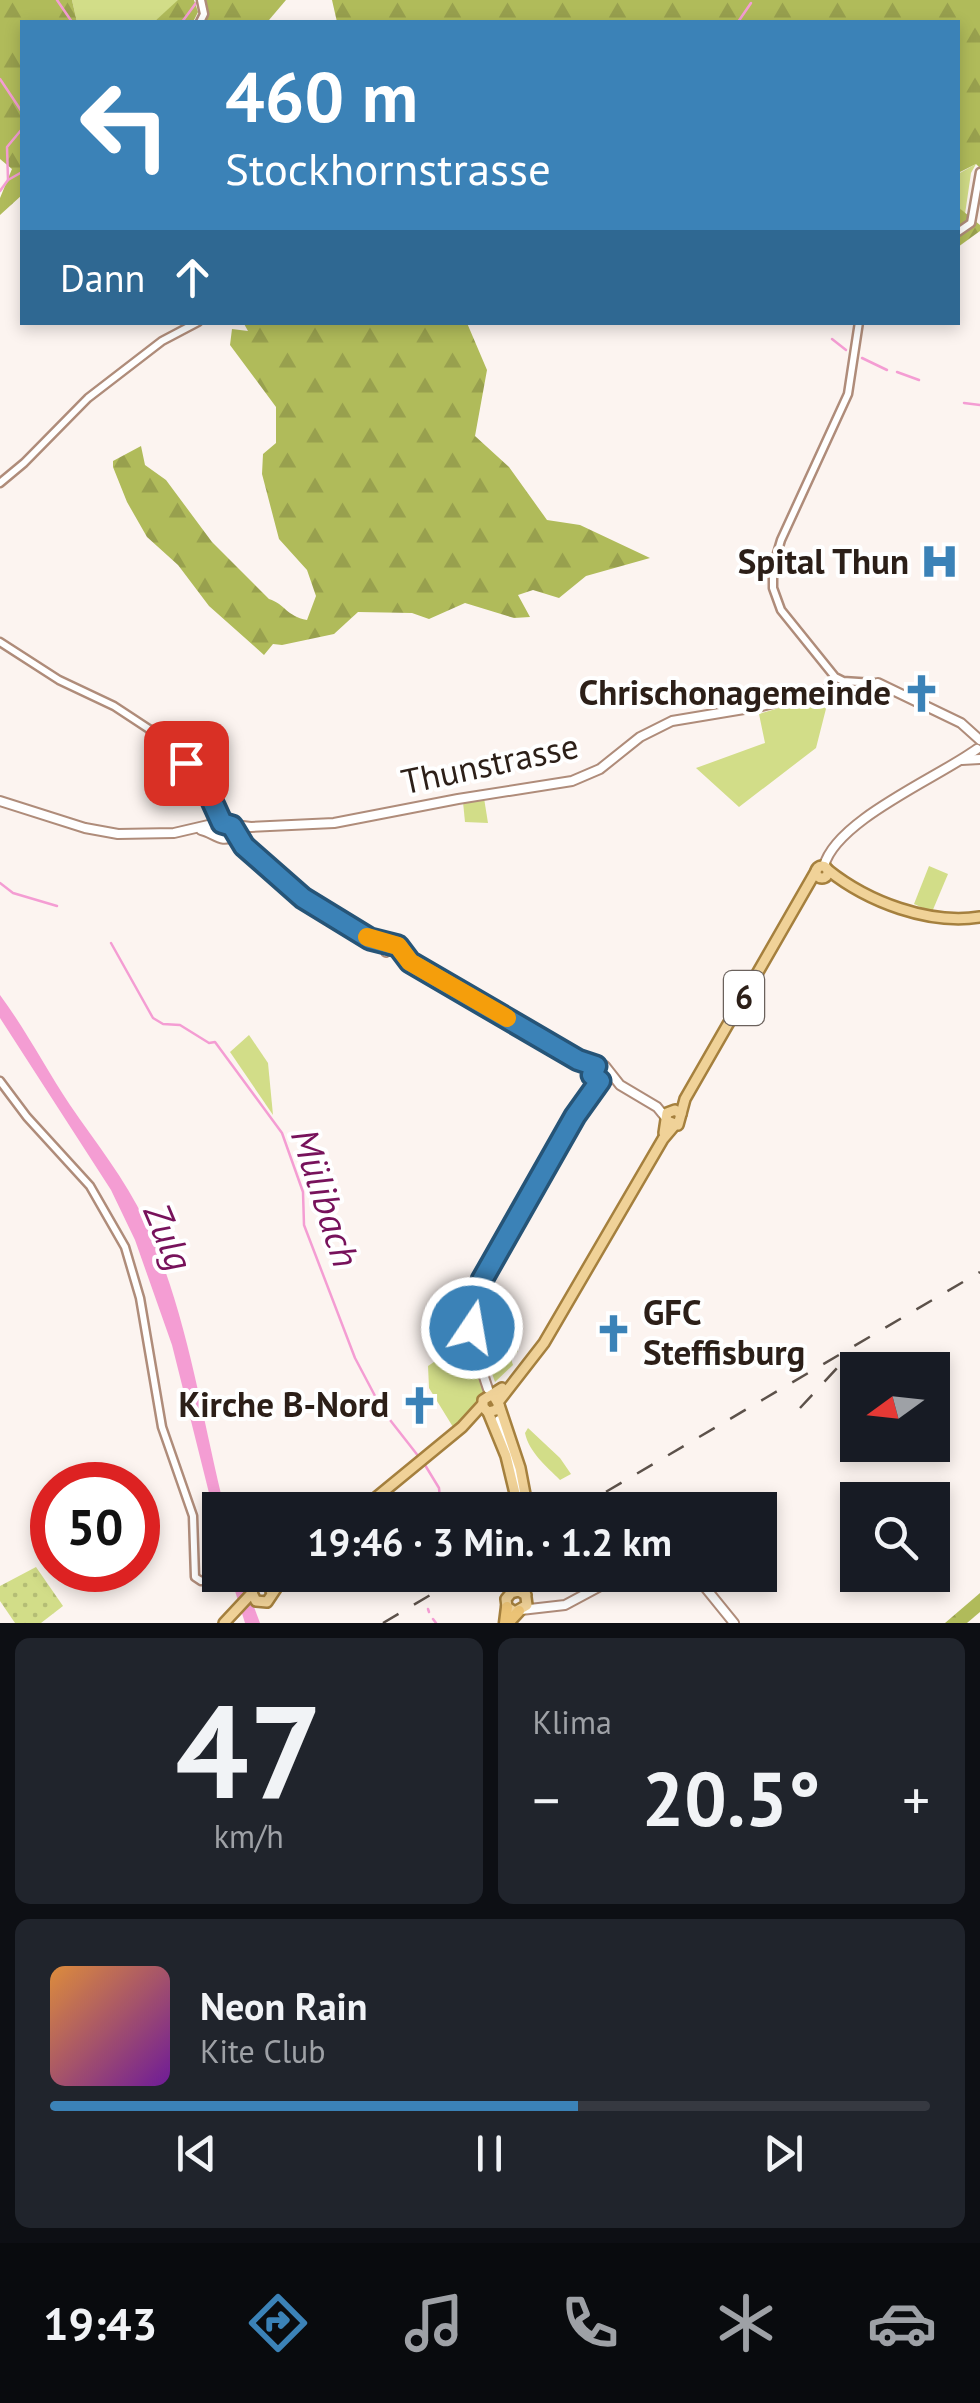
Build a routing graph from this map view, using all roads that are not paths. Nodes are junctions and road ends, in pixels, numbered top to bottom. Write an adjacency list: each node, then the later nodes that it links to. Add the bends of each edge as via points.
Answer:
1 (980, 172): 2 (street, via 971,223)
2 (960, 231)
3 (192, 325): 5 (street, via 88,398)
4 (860, 325): 7 (street, via 848,394 773,567 775,593 793,627 836,678)
5 (0, 482)
6 (0, 642): 10 (street, via 152,731 195,773 214,808)
7 (873, 689): 8 (main road, Thunstrasse, via 961,722); 11 (main road, Thunstrasse, via 842,688 670,722 572,781 334,824)
8 (979, 751): 12 (main road, via 863,821 835,847)
9 (0, 801): 10 (main road, via 112,834)
10 (215, 826): 11 (main road); 11 (main road, via 214,837)
11 (233, 833): 14 (main road, via 303,898 387,949 389,958 398,955)
12 (822, 873): 13 (main road, via 909,910); 16 (main road, 6, via 808,886)
13 (980, 917)
14 (599, 1075): 16 (main road); 18 (main road, via 479,1288 472,1335)
15 (0, 1081): 25 (street, via 90,1186 124,1247 140,1298 162,1427 193,1516 197,1580)
16 (672, 1116): 17 (main road)
17 (546, 1335): 18 (main road); 18 (main road)
18 (495, 1397): 19 (main road, via 485,1397); 19 (main road, via 496,1410); 24 (main road)
19 (486, 1409): 21 (main road); 22 (main road)
20 (499, 1420): 23 (main road)
21 (382, 1492)
22 (517, 1492)
23 (518, 1492)
24 (522, 1492)
25 (202, 1579)
26 (255, 1592): 34 (main road)
27 (512, 1592): 31 (main road); 33 (main road, via 506,1599)
28 (526, 1592): 31 (main road)
29 (590, 1592): 32 (main road)
30 (709, 1592): 36 (main road)
31 (527, 1597): 32 (main road); 33 (main road, via 527,1606)
32 (544, 1608): 33 (main road)
33 (516, 1609): 35 (highway)
34 (224, 1623)
35 (507, 1623)
36 (734, 1623)

